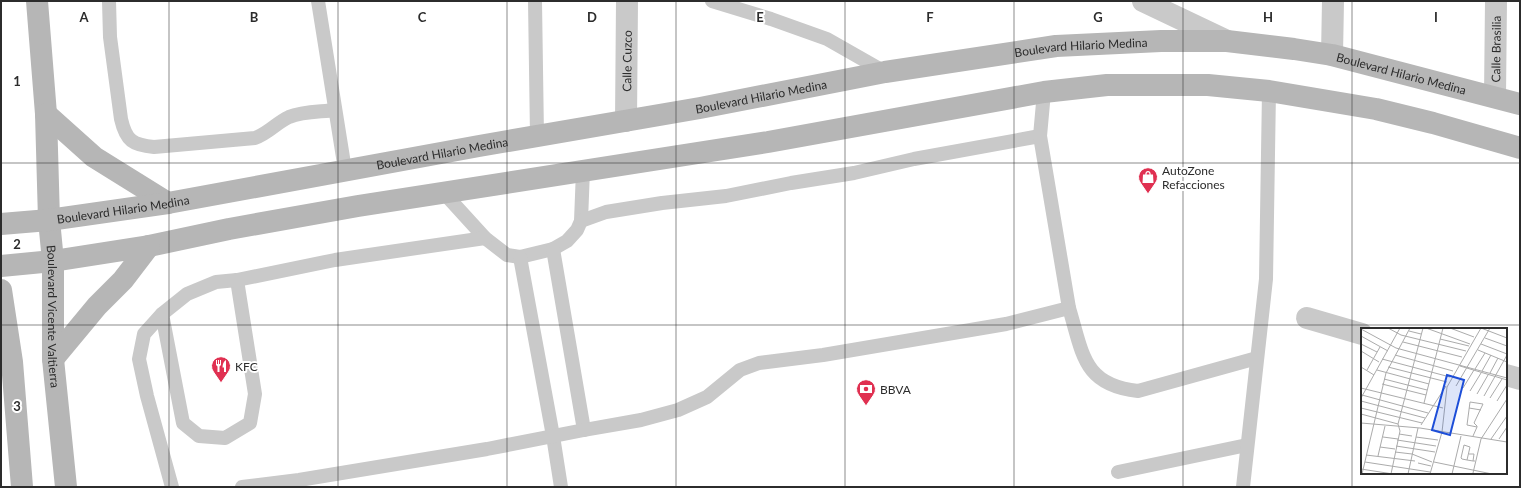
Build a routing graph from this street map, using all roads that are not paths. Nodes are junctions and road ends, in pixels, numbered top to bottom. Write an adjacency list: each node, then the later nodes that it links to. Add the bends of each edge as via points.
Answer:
1 (37, 1): 18 (main road, Boulevard Vicente Valtierra)
2 (109, 1): 17 (lane, via 110,37 121,120 130,139 139,145 154,147 255,138 264,135 279,122 290,117)
3 (318, 1): 17 (lane)
4 (535, 1): 20 (lane)
5 (627, 1): 19 (street, Calle Cuzco)
6 (712, 1): 12 (lane, via 827,39)
7 (1143, 1): 10 (street)
8 (1333, 1): 11 (street)
9 (1496, 1): 15 (street, Calle Brasilia)
10 (1227, 41): 11 (main road, Boulevard Hilario Medina); 12 (main road, Boulevard Hilario Medina, via 1056,46)
11 (1332, 55): 15 (main road, Boulevard Hilario Medina)
12 (885, 72): 19 (main road, Boulevard Hilario Medina)
13 (1269, 91): 14 (main road, via 1208,85 1162,84 1107,85); 22 (main road, via 1376,109); 43 (lane, via 1266,279)
14 (1044, 92): 21 (lane); 24 (main road, via 768,142)
15 (1495, 96): 16 (main road, Boulevard Hilario Medina)
16 (1520, 104)
17 (335, 110): 23 (lane)
18 (46, 114): 26 (main road, via 94,157); 27 (main road, Boulevard Vicente Valtierra)
19 (626, 121): 20 (main road, Boulevard Hilario Medina)
20 (537, 136): 23 (main road, Boulevard Hilario Medina)
21 (1040, 136): 28 (lane, via 726,196 606,212); 38 (lane)
22 (1520, 148)
23 (345, 170): 26 (main road, Boulevard Hilario Medina)
24 (584, 170): 25 (main road); 28 (lane)
25 (444, 193): 30 (lane); 31 (main road, via 229,229)
26 (168, 203): 27 (main road, Boulevard Hilario Medina)
27 (49, 220): 29 (main road, Boulevard Hilario Medina); 34 (main road, Boulevard Vicente Valtierra)
28 (582, 222): 32 (lane, via 567,241)
29 (1, 224)
30 (485, 238): 33 (lane, via 507,254); 36 (lane, via 335,260)
31 (149, 246): 34 (main road); 44 (main road, via 123,280 97,306)
32 (553, 249): 33 (lane); 47 (lane)
33 (520, 257): 48 (lane)
34 (53, 262): 35 (main road); 44 (main road, Boulevard Vicente Valtierra)
35 (1, 266)
36 (237, 280): 39 (lane, via 216,282 187,294); 39 (lane, via 255,394 250,423 225,438 199,436 183,423)
37 (1, 290): 42 (main road)
38 (1070, 308): 43 (lane, via 1084,357 1092,372 1107,384 1122,389 1138,391); 47 (lane, via 1006,324 760,363 740,370 707,397 678,410 641,420)
39 (162, 314): 53 (lane, via 144,334 139,359)
40 (1307, 318): 41 (street)
41 (1361, 334)
42 (6, 355): 51 (main road)
43 (1257, 358): 49 (lane)
44 (53, 359): 52 (main road, Boulevard Vicente Valtierra)
45 (1507, 375): 46 (street)
46 (1520, 379)
47 (584, 430): 48 (lane)
48 (553, 436): 54 (lane, via 299,480); 55 (lane)
49 (1247, 445): 50 (lane); 56 (lane)
50 (1118, 472)
51 (22, 487)
52 (66, 487)
53 (172, 487)
54 (242, 487)
55 (561, 487)
56 (1243, 487)

